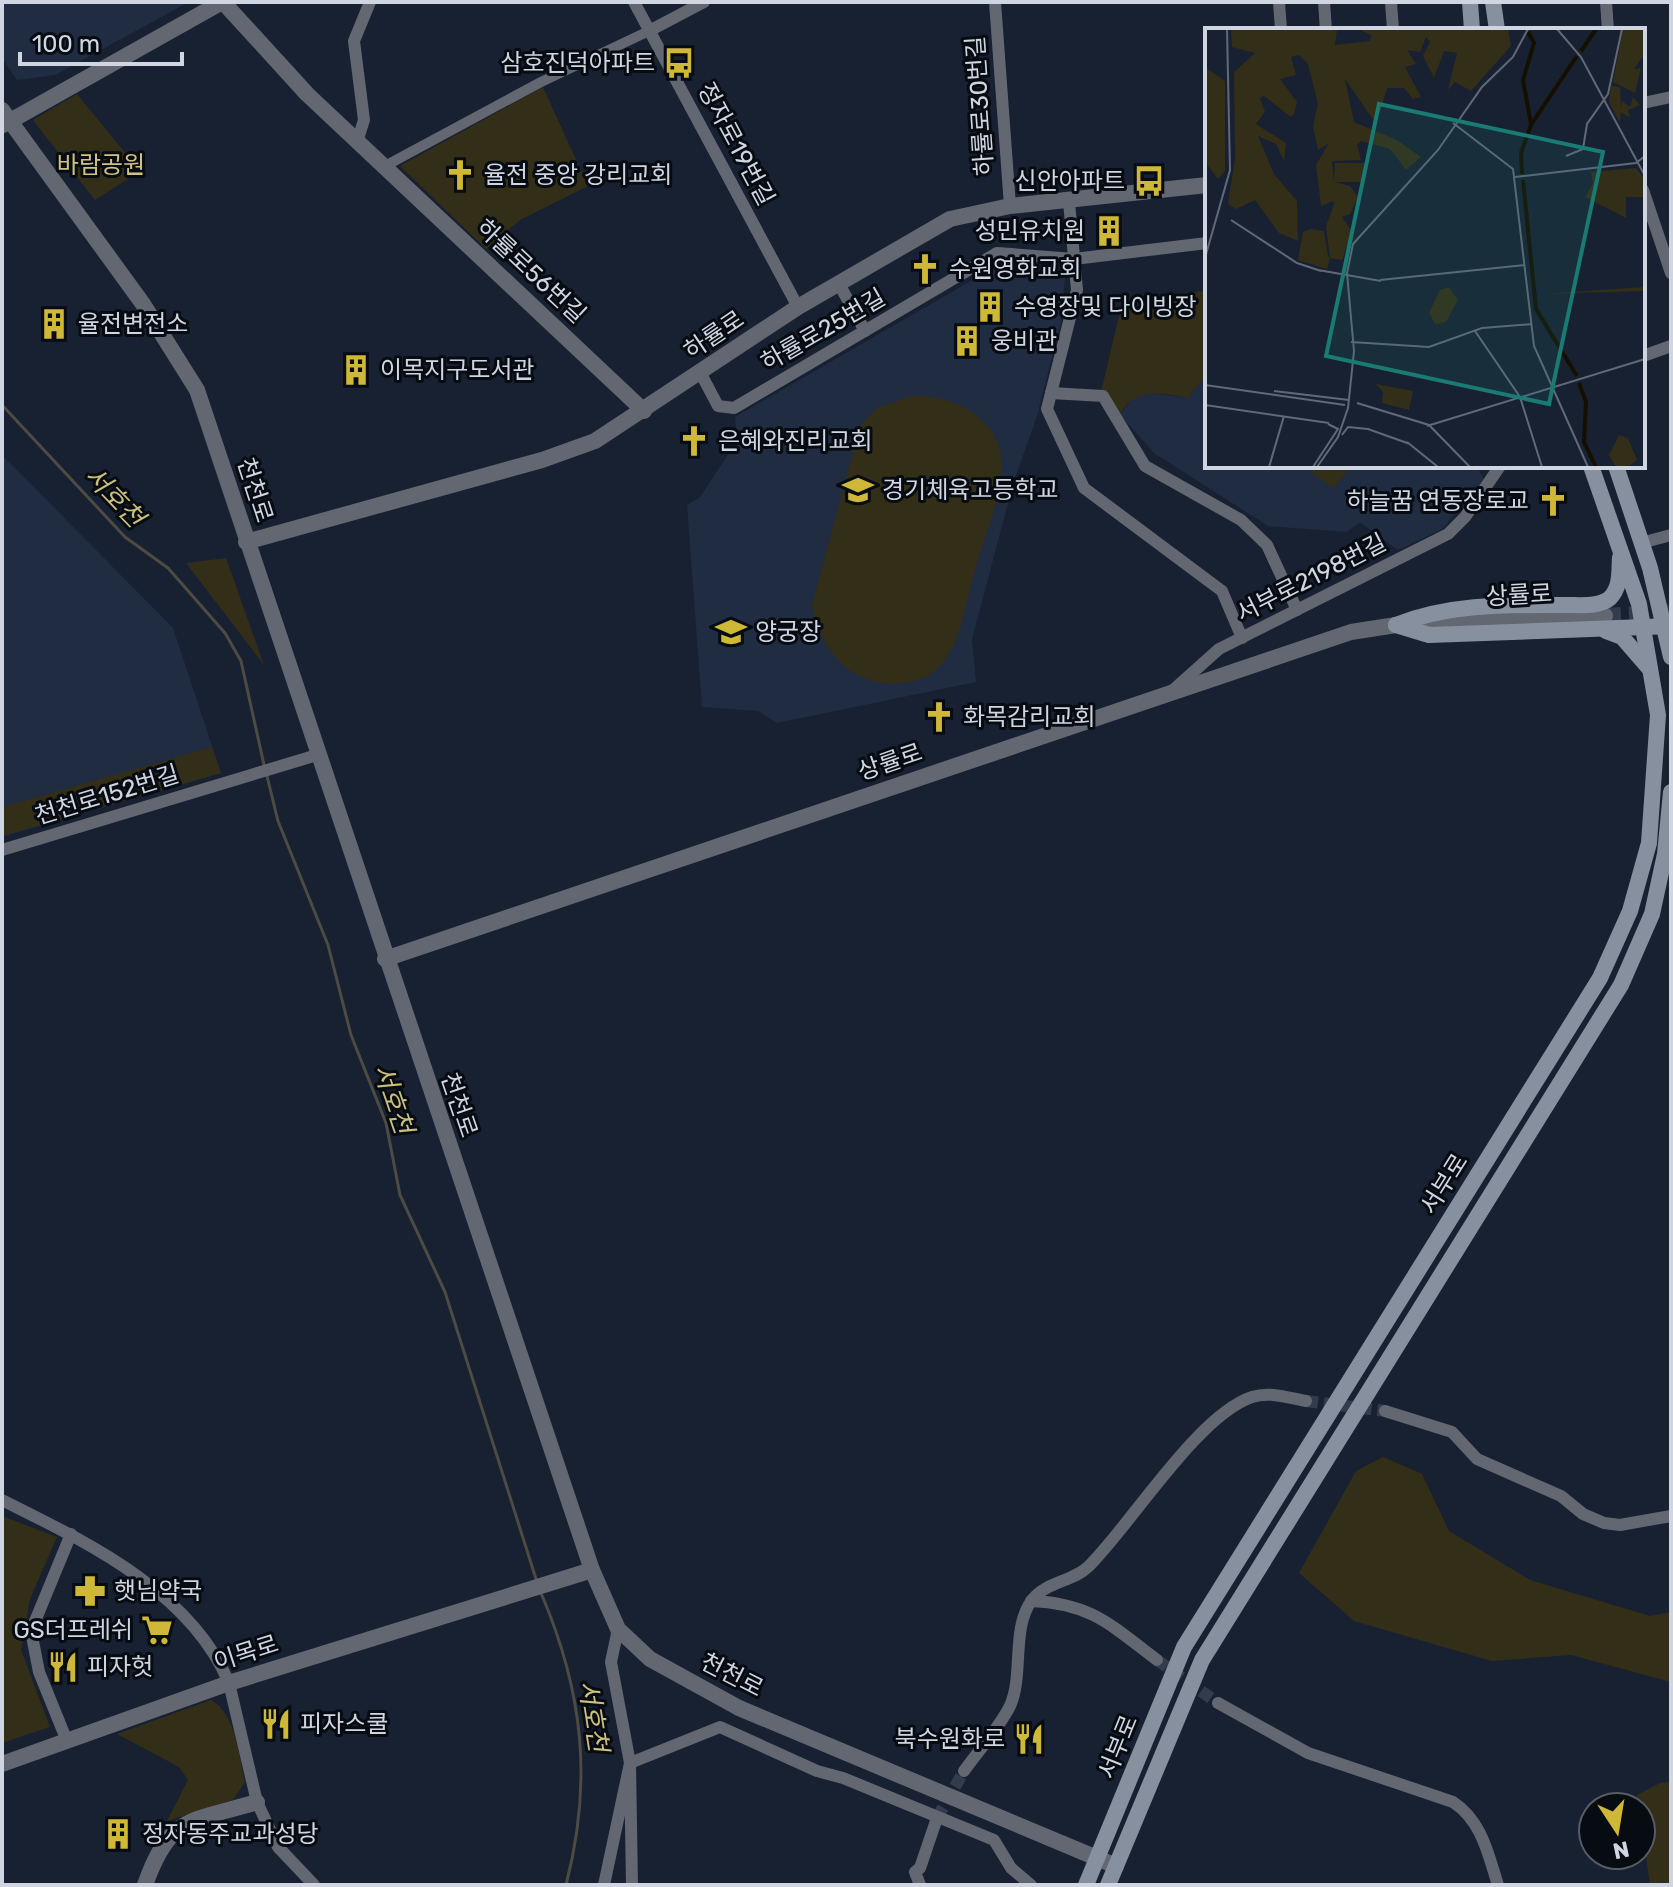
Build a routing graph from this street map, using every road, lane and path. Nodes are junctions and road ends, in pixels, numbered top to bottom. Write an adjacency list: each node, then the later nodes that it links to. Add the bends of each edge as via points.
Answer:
1 (222, 2): 21 (street); 22 (street, 하률로56번길)
2 (370, 2): 22 (street, via 354,41 364,120)
3 (634, 2): 18 (street, 정자로19번길)
4 (704, 2): 18 (street)
5 (995, 2): 27 (street, 하률로30번길)
6 (1279, 2): 12 (street)
7 (1324, 2): 13 (street)
8 (1391, 2): 14 (street)
9 (1470, 2): 15 (main road)
10 (1493, 2): 16 (main road)
11 (1606, 2): 17 (street)
12 (1281, 28)
13 (1326, 28)
14 (1393, 28)
15 (1472, 28)
16 (1497, 28)
17 (1608, 28)
18 (649, 31): 23 (street); 32 (street, 정자로19번길)
19 (1671, 97): 20 (street)
20 (1645, 103)
21 (5, 119): 43 (street, 천천로, via 143,304 197,390)
22 (357, 142): 23 (street, 하률로56번길)
23 (385, 166): 38 (street, 하률로56번길)
24 (1205, 185): 26 (street, 하률로)
25 (1645, 196): 30 (street)
26 (1069, 202): 27 (street, 하률로); 29 (street)
27 (1010, 206): 31 (street, 하률로, via 950,219)
28 (1205, 243): 29 (street, 하률로25번길)
29 (1074, 259): 33 (street, 하률로25번길, via 997,253); 37 (street, via 1077,290)
30 (1671, 273)
31 (839, 284): 32 (street, 하률로); 33 (street)
32 (798, 307): 36 (street, 하률로)
33 (865, 331): 36 (street, 하률로25번길, via 734,408 718,406)
34 (1671, 346): 35 (street)
35 (1645, 355)
36 (700, 372): 38 (street, 하률로)
37 (1051, 393): 48 (street, via 1103,396 1145,466 1241,520 1267,545); 53 (street, via 1047,409 1084,488 1222,591)
38 (644, 411): 43 (street, 하률로, via 595,441 542,460)
39 (1499, 468): 48 (street, 서부로2198번길, via 1448,534)
40 (1592, 468): 45 (main road, 서부로)
41 (1617, 468): 44 (main road)
42 (1671, 535): 44 (street)
43 (246, 542): 57 (street, 천천로)
44 (1641, 543): 46 (main road)
45 (1621, 550): 47 (main road, 서부로); 50 (main road, via 1618,587 1608,600 1591,605 1488,605 1427,613)
46 (1664, 599): 47 (main road); 51 (main road)
47 (1639, 604): 52 (main road, 서부로)
48 (1297, 610): 53 (street, 서부로2198번길)
49 (1603, 623): 50 (main road, via 1429,635); 52 (main road); 55 (main road, via 1637,650)
50 (1396, 625): 56 (street, 상률로, via 1351,632)
51 (1668, 626): 52 (main road); 54 (main road)
52 (1645, 627): 55 (main road, 서부로)
53 (1242, 638): 56 (street, 서부로2198번길, via 1201,662)
54 (1671, 657)
55 (1653, 675): 78 (main road, 서부로, via 1658,715 1649,843 1630,911 1600,978 1184,1647)
56 (1170, 692): 60 (street, 상률로)
57 (317, 755): 59 (street, 천천로152번길); 60 (street, 천천로)
58 (1671, 792): 79 (main road, 서부로, via 1652,914 1621,985 1202,1660)
59 (2, 850)
60 (385, 959): 66 (street, 천천로)
61 (1306, 1401): 67 (street, via 1266,1394 1238,1403 1179,1455 1115,1540 1083,1572 1045,1588)
62 (1385, 1411): 64 (street, via 1452,1432 1477,1459 1561,1496 1604,1523)
63 (2, 1500): 65 (street)
64 (1671, 1516)
65 (71, 1534): 70 (street, via 139,1577 197,1630); 72 (street, via 31,1631 39,1672)
66 (592, 1570): 68 (street, 천천로); 70 (street, 이목로)
67 (1031, 1601): 69 (street, via 1064,1602 1098,1616); 75 (street, via 1010,1705)
68 (618, 1629): 73 (street, via 611,1662); 78 (street, 천천로, via 650,1659 739,1708)
69 (1157, 1660)
70 (229, 1683): 72 (street, 이목로); 76 (street)
71 (1218, 1703): 88 (street, via 1308,1753 1460,1807 1477,1826)
72 (67, 1741): 74 (street, 이목로)
73 (630, 1763): 77 (street, via 720,1727); 82 (street); 83 (street)
74 (2, 1764)
75 (964, 1771)
76 (257, 1802): 80 (street, via 177,1827 163,1842); 81 (street, via 278,1847)
77 (937, 1818): 84 (street, via 915,1872); 85 (street, via 994,1840 1011,1868)
78 (1098, 1858): 79 (street, 천천로); 86 (main road, 서부로)
79 (1116, 1866): 87 (main road, 서부로)
80 (145, 1885)
81 (314, 1885)
82 (604, 1885)
83 (632, 1885)
84 (920, 1885)
85 (1031, 1885)
86 (1086, 1885)
87 (1108, 1885)
88 (1498, 1885)

